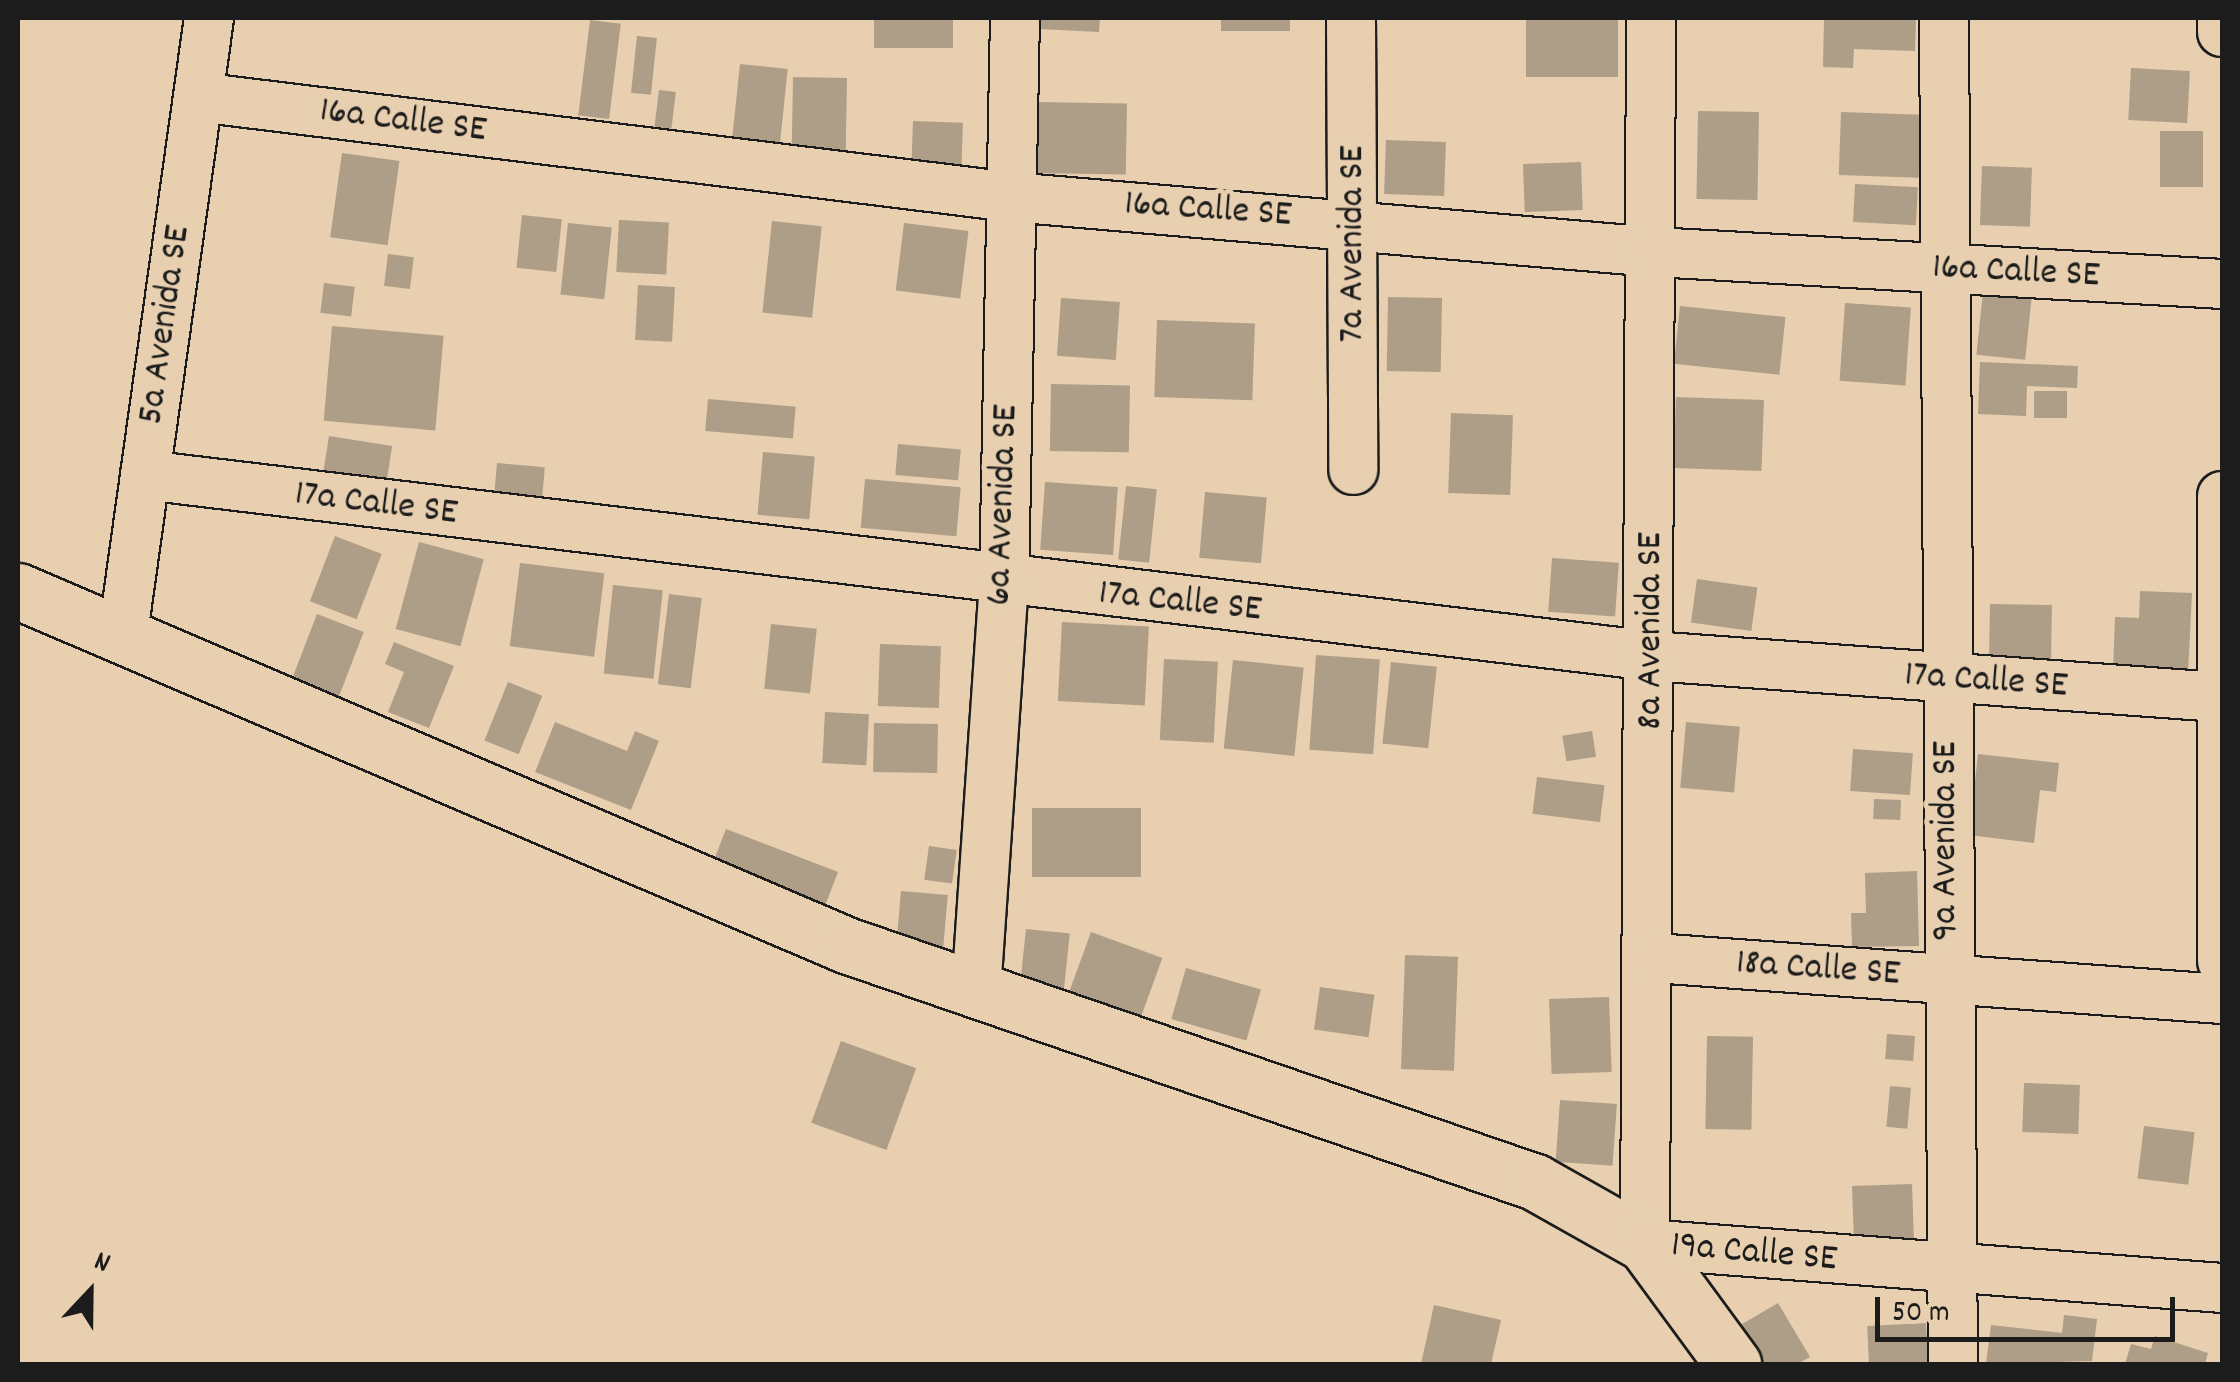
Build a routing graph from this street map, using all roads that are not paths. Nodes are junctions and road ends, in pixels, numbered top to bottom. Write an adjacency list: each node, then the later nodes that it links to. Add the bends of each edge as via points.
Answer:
1 (209, 18): 8 (street, 5a Avenida SE)
2 (1015, 18): 9 (street, 6a Avenida SE)
3 (1351, 18): 10 (street, 7a Avenida SE)
4 (1651, 18): 11 (street, 8a Avenida SE)
5 (1944, 18): 12 (street, 9a Avenida SE)
6 (2222, 18): 7 (street)
7 (2222, 32)
8 (198, 98): 9 (street, 16a Calle SE); 15 (street, 5a Avenida SE)
9 (1011, 197): 10 (street, 16a Calle SE); 17 (street, 6a Avenida SE)
10 (1356, 221): 11 (street, 16a Calle SE); 14 (street, 7a Avenida SE)
11 (1654, 252): 12 (street, 16a Calle SE); 20 (street, 8a Avenida SE)
12 (1948, 270): 13 (street, 16a Calle SE); 21 (street, 9a Avenida SE)
13 (2222, 284)
14 (1352, 470)
15 (145, 476): 17 (street, 17a Calle SE); 19 (street, 5a Avenida SE)
16 (2222, 496): 22 (street)
17 (1004, 584): 20 (street, 17a Calle SE); 26 (street, 6a Avenida SE)
18 (18, 591): 19 (street)
19 (123, 633): 26 (street, via 846,945)
20 (1650, 656): 21 (street, 17a Calle SE); 23 (street, 8a Avenida SE)
21 (1947, 680): 22 (street, 17a Calle SE); 25 (street, 9a Avenida SE)
22 (2218, 697): 24 (street)
23 (1654, 958): 25 (street, 18a Calle SE); 28 (street, 8a Avenida SE)
24 (2222, 961)
25 (1947, 979): 27 (street, 18a Calle SE); 29 (street, 9a Avenida SE)
26 (976, 992): 28 (street, via 1536,1182)
27 (2222, 999)
28 (1645, 1244): 29 (street, 19a Calle SE); 31 (street)
29 (1950, 1271): 30 (street, 19a Calle SE); 32 (street, 9a Avenida SE)
30 (2222, 1288)
31 (1733, 1364)
32 (1952, 1364)

